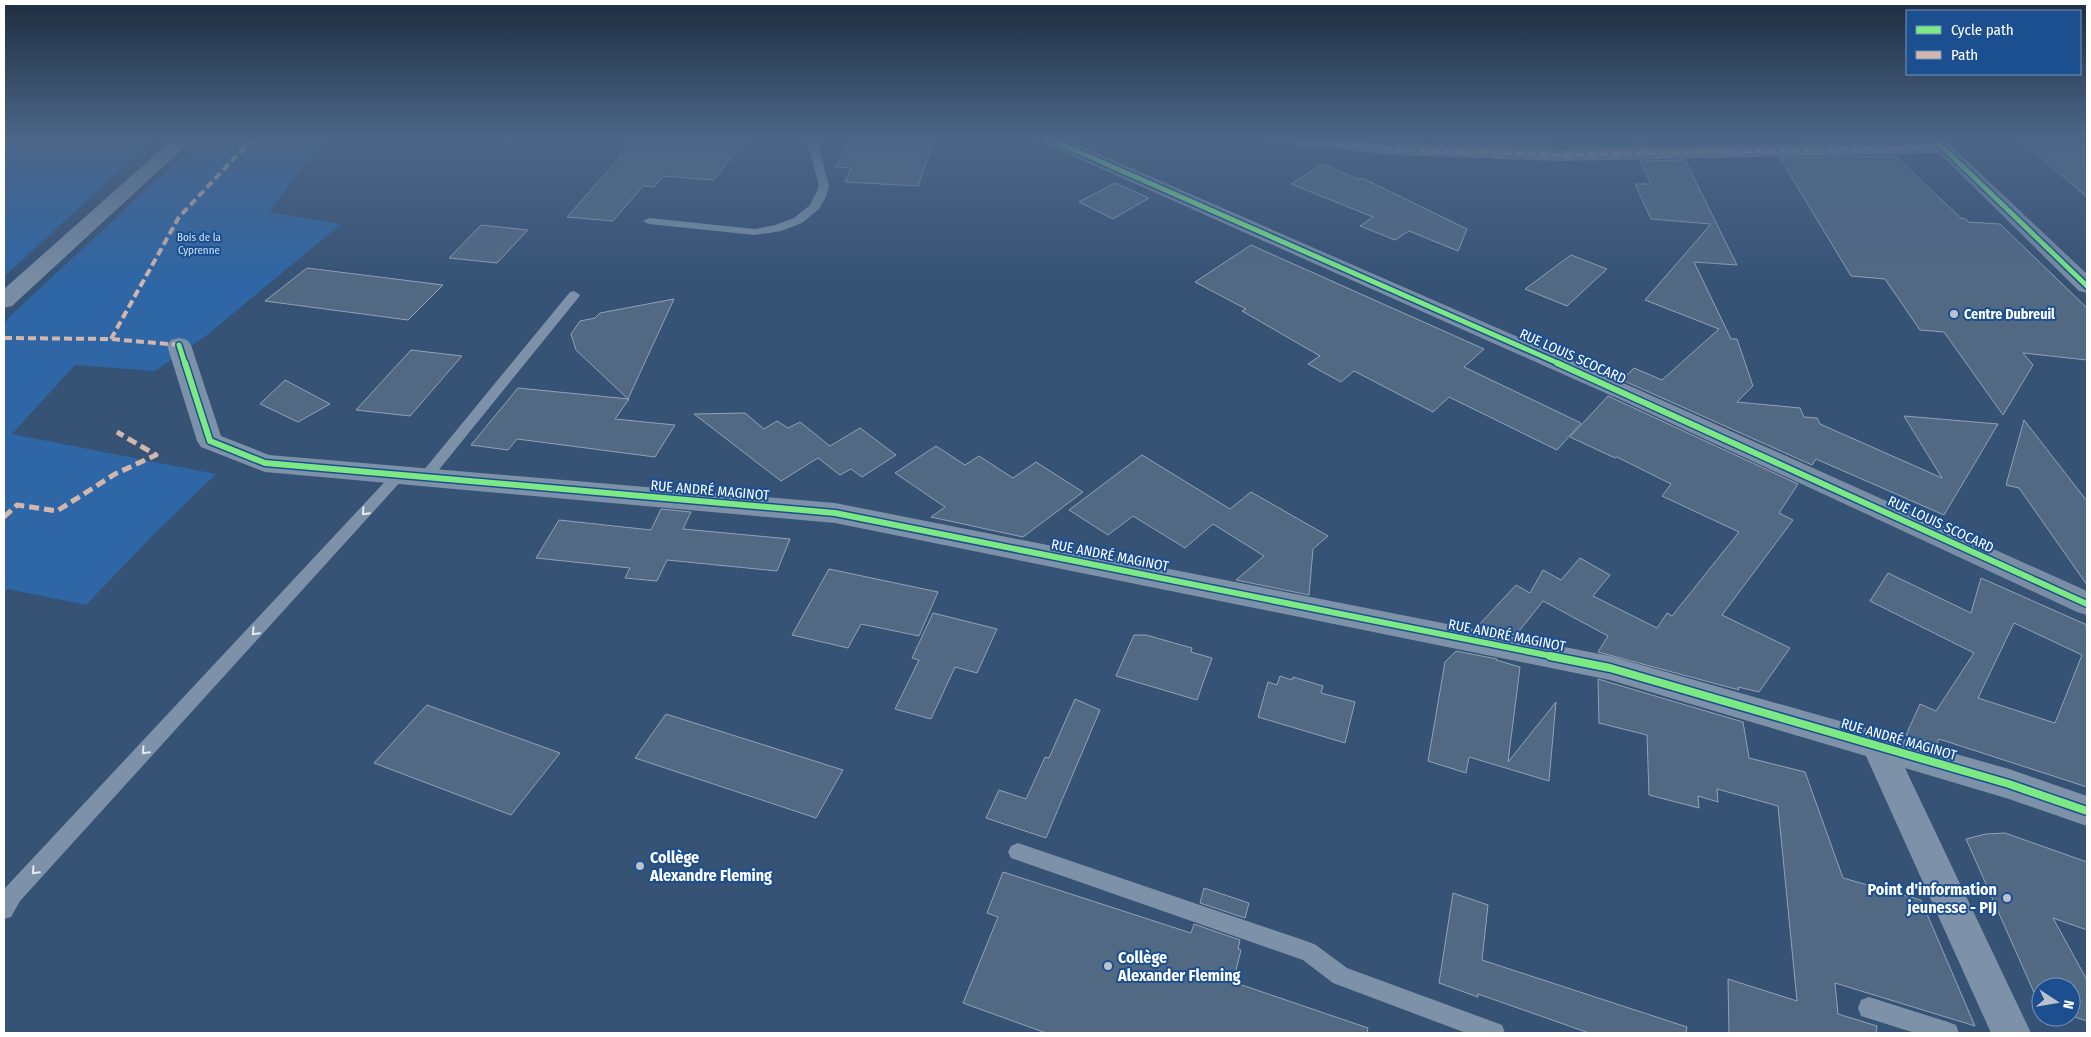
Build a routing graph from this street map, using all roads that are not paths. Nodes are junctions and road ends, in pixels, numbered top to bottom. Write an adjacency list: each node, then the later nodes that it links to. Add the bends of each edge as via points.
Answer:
1 (132, 185): 8 (main road)
2 (823, 185): 5 (lane, via 815,205 799,221 771,230 755,232)
3 (1155, 185): 11 (main road, RUE LOUIS SCOCARD, via 1628,394)
4 (1982, 185): 6 (main road)
5 (648, 221)
6 (2087, 286)
7 (574, 295): 10 (lane)
8 (4, 301)
9 (179, 345): 10 (street, RUE ANDRÉ MAGINOT, via 210,441 266,463)
10 (411, 478): 12 (street, RUE ANDRÉ MAGINOT, via 835,513 1610,668); 15 (lane, one-way to 15, via 13,894)
11 (2087, 604)
12 (1878, 746): 13 (street, RUE ANDRÉ MAGINOT, via 2009,784); 19 (street)
13 (2087, 811)
14 (1018, 852): 17 (lane, via 1309,952 1340,976)
15 (4, 910)
16 (1869, 1008): 18 (lane)
17 (1494, 1033)
18 (1948, 1033)
19 (2012, 1033)

